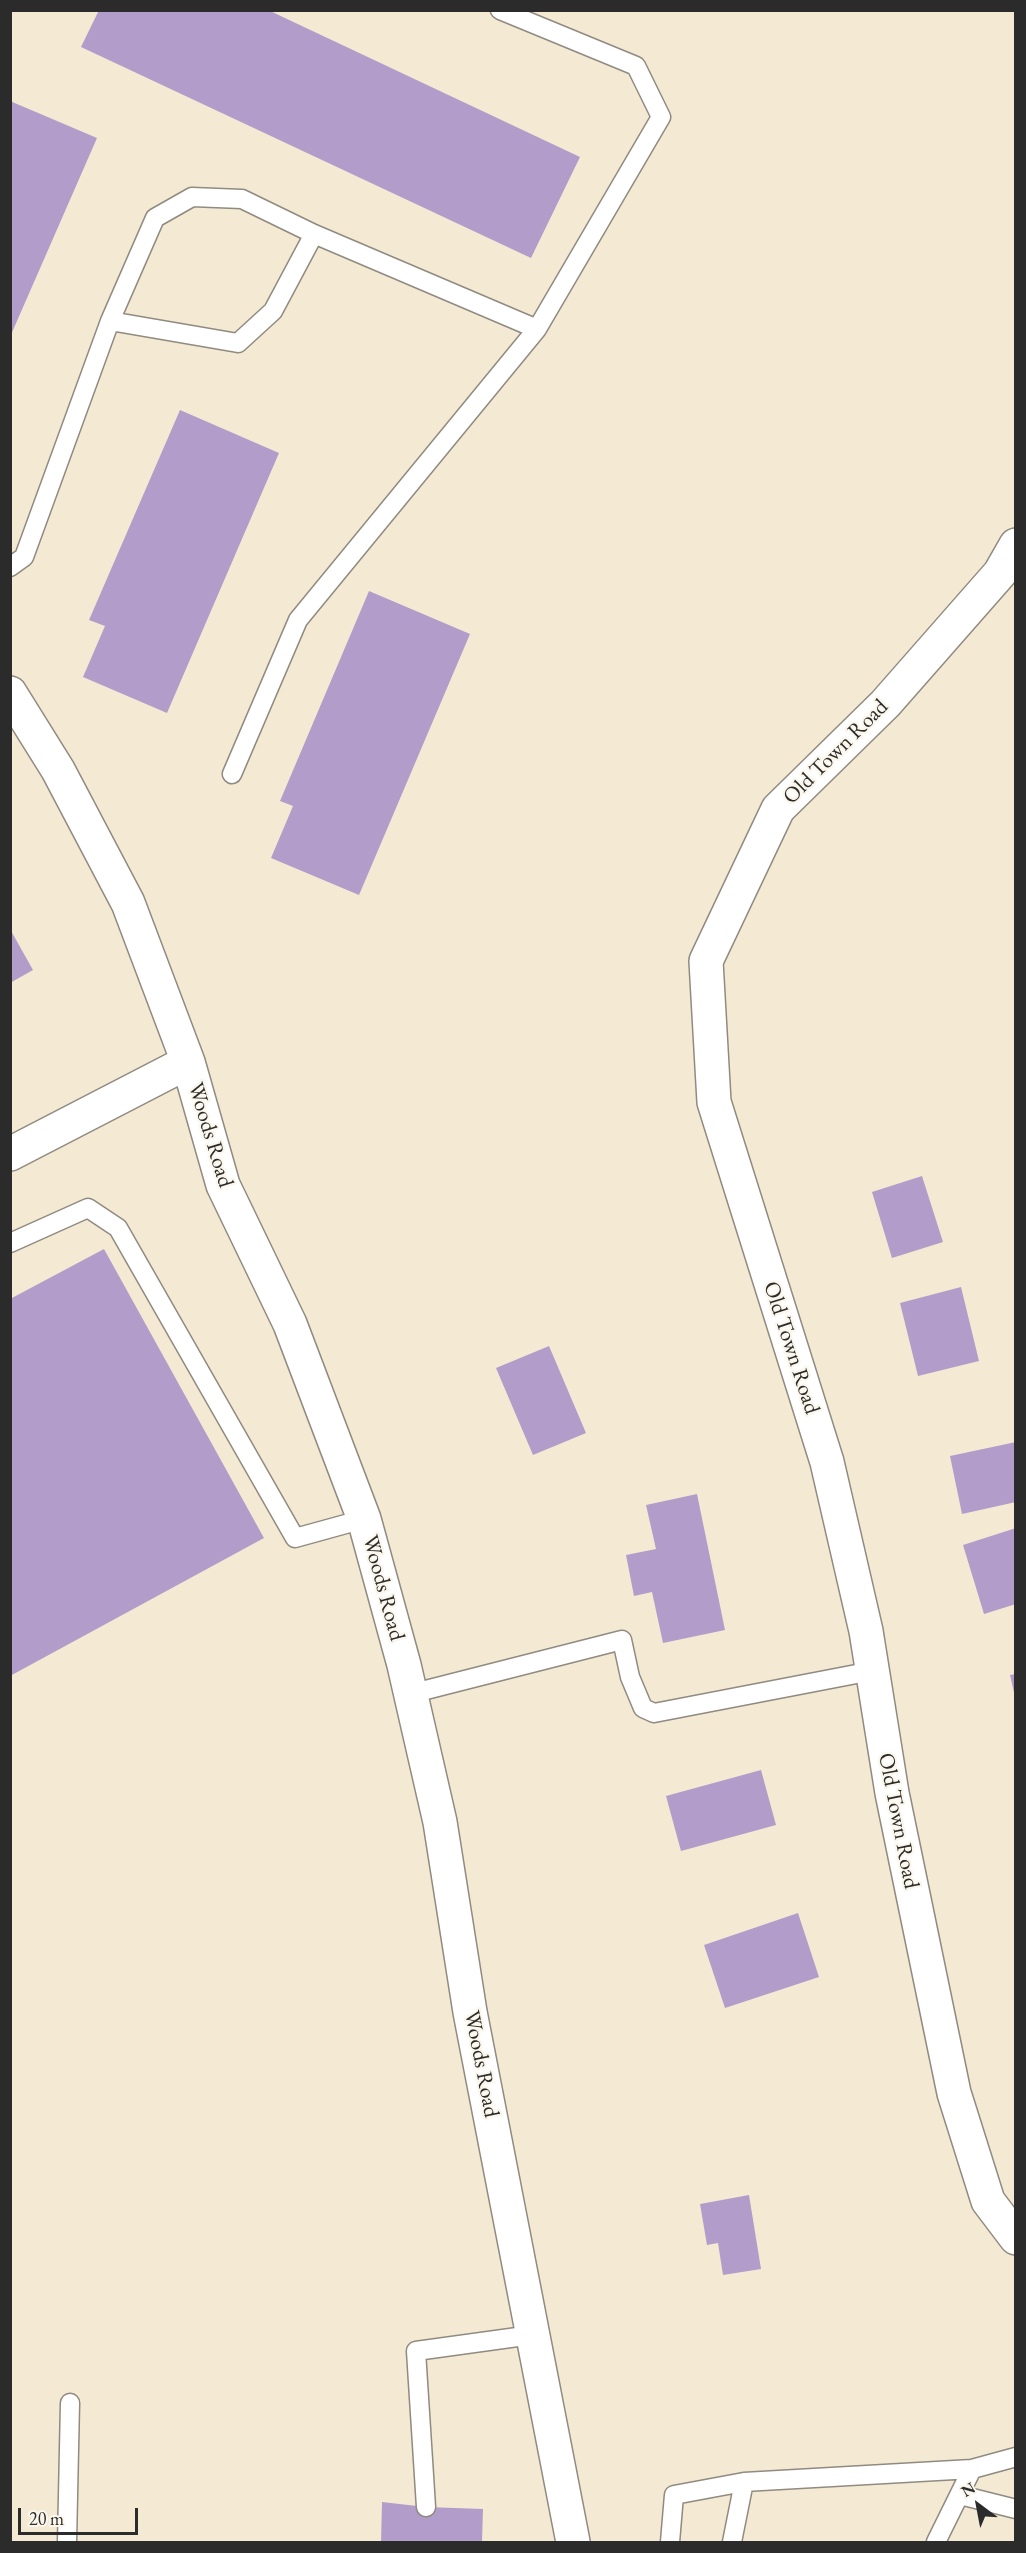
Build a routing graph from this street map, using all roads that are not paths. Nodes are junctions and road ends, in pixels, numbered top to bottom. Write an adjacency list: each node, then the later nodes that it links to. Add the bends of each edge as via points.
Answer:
1 (500, 10): 4 (lane, via 636,66 661,117)
2 (314, 234): 3 (lane, via 273,311 238,343); 3 (lane, via 242,198 192,197 154,218); 4 (lane)
3 (110, 321): 6 (lane, via 24,557)
4 (537, 328): 8 (lane, via 298,620)
5 (1016, 545): 13 (street, Old Town Road, via 1000,573 885,704 778,809 706,961 714,1102 827,1462)
6 (10, 567)
7 (10, 693): 9 (street, Woods Road, via 58,770 128,903)
8 (232, 774)
9 (188, 1062): 10 (street); 12 (street, Woods Road, via 223,1185 290,1324)
10 (10, 1154)
11 (10, 1242): 12 (lane, via 88,1208 118,1228 295,1538)
12 (364, 1519): 14 (street, Woods Road)
13 (872, 1671): 14 (lane, via 654,1713 643,1708 630,1677 622,1640); 15 (street, Old Town Road, via 892,1793 954,2093 988,2201)
14 (410, 1694): 16 (street, Woods Road, via 440,1822 470,2012)
15 (1016, 2238)
16 (532, 2335): 22 (lane, via 416,2351); 25 (street, Woods Road)
17 (70, 2403): 24 (lane)
18 (1016, 2457): 19 (lane)
19 (972, 2469): 20 (lane); 21 (lane)
20 (744, 2482): 26 (lane, via 674,2495); 27 (lane)
21 (960, 2495): 23 (lane); 28 (lane)
22 (426, 2507)
23 (1016, 2509)
24 (66, 2542)
25 (573, 2542)
26 (670, 2542)
27 (732, 2542)
28 (936, 2542)

